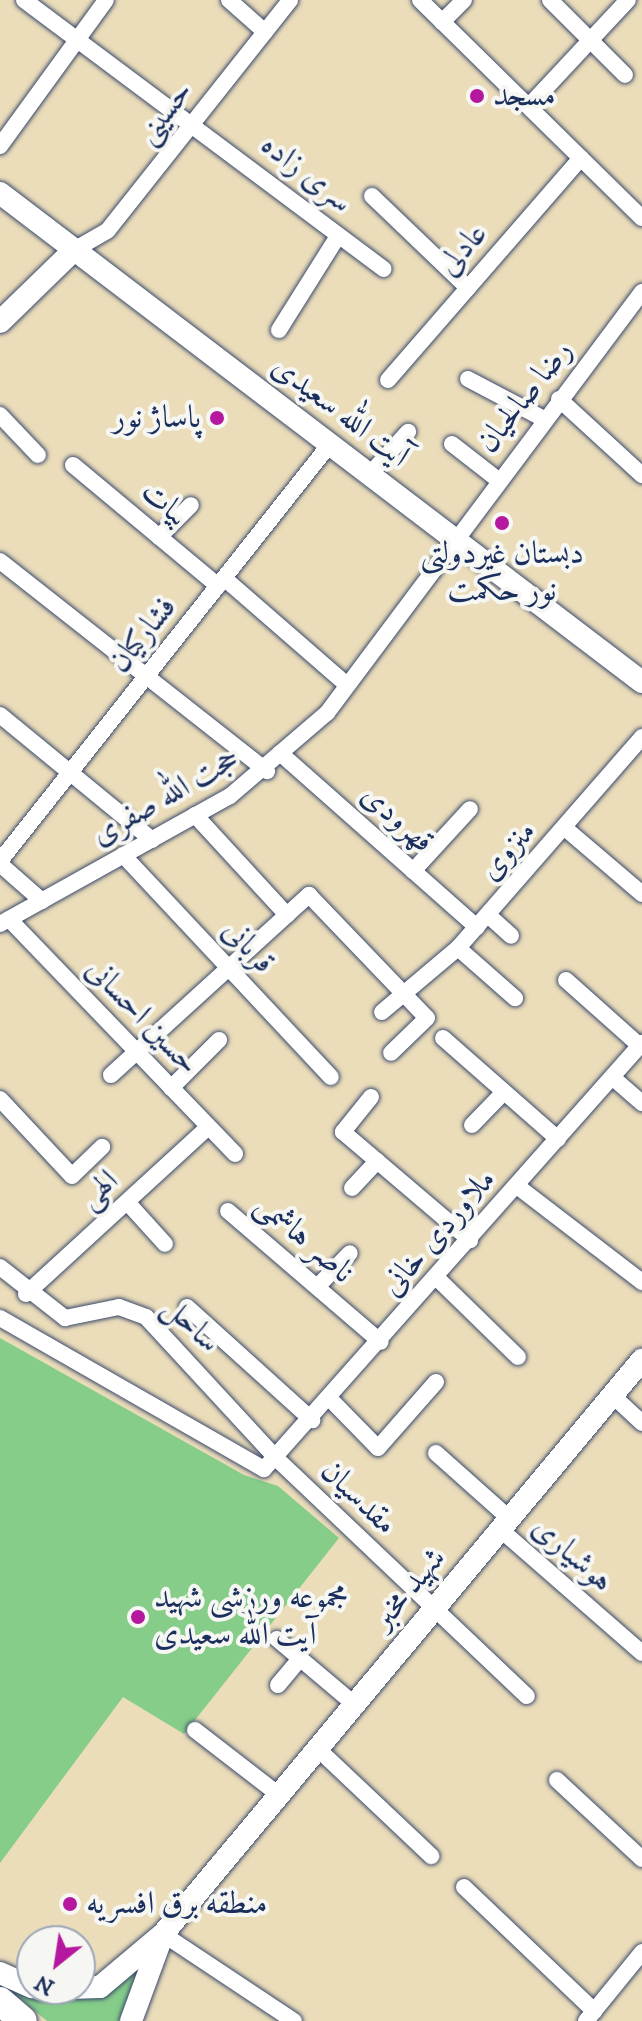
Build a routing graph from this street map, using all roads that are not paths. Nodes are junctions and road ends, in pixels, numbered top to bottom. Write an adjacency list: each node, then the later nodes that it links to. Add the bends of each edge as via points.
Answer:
1 (24, 0): 11 (street, سری زاده)
2 (106, 0): 11 (street)
3 (229, 0): 10 (street)
4 (290, 0): 10 (street, حسینی)
5 (420, 0): 9 (street)
6 (464, 0): 9 (street)
7 (550, 0): 12 (street)
8 (628, 0): 12 (street)
9 (442, 22): 14 (street)
10 (265, 32): 15 (street, حسینی)
11 (78, 40): 15 (street, سری زاده); 16 (street)
12 (591, 40): 13 (street); 14 (street)
13 (625, 75)
14 (529, 106): 17 (street)
15 (194, 121): 21 (street, سری زاده); 22 (street, حسینی, via 108,230)
16 (0, 146)
17 (581, 158): 20 (street); 24 (street, عادلی)
18 (0, 193): 22 (main road, آیت الله سعیدی)
19 (372, 196): 24 (street)
20 (642, 218)
21 (338, 236): 23 (street, سری زاده); 27 (street)
22 (74, 250): 26 (main road); 34 (main road, آیت الله سعیدی)
23 (384, 269)
24 (468, 288): 29 (street, عادلی)
25 (642, 292): 30 (street, رضا صالحیان)
26 (0, 322)
27 (279, 330)
28 (468, 379): 32 (street)
29 (388, 380)
30 (559, 399): 32 (street, رضا صالحیان); 39 (street)
31 (0, 415): 36 (street)
32 (544, 419): 40 (street, رضا صالحیان)
33 (408, 432): 38 (street)
34 (330, 444): 38 (main road, آیت الله سعیدی); 45 (street, فشارکیان)
35 (452, 444): 40 (street)
36 (38, 455)
37 (73, 465): 42 (street, بیات)
38 (370, 474): 43 (main road, آیت الله سعیدی)
39 (642, 475)
40 (497, 479): 43 (street, رضا صالحیان)
41 (191, 505): 42 (street)
42 (159, 537): 45 (street, بیات)
43 (452, 537): 47 (main road, آیت الله سعیدی); 48 (street, حجت الله صفری)
44 (0, 561): 46 (street)
45 (221, 582): 46 (street, فشارکیان); 48 (street, بیات)
46 (147, 676): 52 (street); 53 (street, فشارکیان)
47 (642, 682)
48 (347, 685): 51 (street, حجت الله صفری)
49 (0, 715): 53 (street)
50 (642, 737): 56 (street, منزوی)
51 (280, 753): 52 (street, حجت الله صفری); 60 (street, قهرودی)
52 (267, 771): 55 (street, حجت الله صفری)
53 (70, 772): 57 (street); 59 (street, فشارکیان)
54 (470, 809): 60 (street)
55 (195, 815): 57 (street, حجت الله صفری); 63 (street)
56 (566, 829): 61 (street); 64 (street, منزوی)
57 (152, 840): 58 (street, حجت الله صفری)
58 (123, 855): 62 (street, حجت الله صفری); 68 (street, قربانی)
59 (0, 863): 62 (street)
60 (413, 871): 64 (street, قهرودی)
61 (642, 894)
62 (42, 901): 65 (street, حجت الله صفری)
63 (287, 915): 68 (street); 70 (street, via 309,895)
64 (482, 921): 66 (street, قهرودی); 67 (street, منزوی)
65 (5, 922): 76 (street, حسین احسانی)
66 (511, 936)
67 (458, 948): 70 (street, منزوی); 71 (street)
68 (229, 968): 76 (street); 79 (street, قربانی)
69 (566, 980): 75 (street)
70 (407, 993): 72 (street, منزوی); 77 (street, via 427,1018)
71 (515, 998)
72 (382, 1012)
73 (443, 1038): 82 (street)
74 (219, 1040): 81 (street)
75 (641, 1044): 80 (street, ملاوردی خانی)
76 (136, 1051): 78 (street); 81 (street, حسین احسانی)
77 (391, 1053)
78 (111, 1075)
79 (331, 1077)
80 (612, 1077): 85 (street); 88 (street, ملاوردی خانی)
81 (171, 1088): 87 (street, حسین احسانی)
82 (504, 1092): 86 (street); 88 (street)
83 (371, 1097): 91 (street, via 343,1132)
84 (0, 1099): 89 (street, via 72,1176)
85 (642, 1103)
86 (472, 1125)
87 (208, 1127): 90 (street, حسین احسانی); 94 (street, الهی)
88 (558, 1139): 92 (street, ملاوردی خانی)
89 (102, 1147)
90 (235, 1154)
91 (377, 1161): 93 (street); 96 (street)
92 (517, 1186): 96 (street, ملاوردی خانی); 101 (street)
93 (352, 1188)
94 (128, 1203): 97 (street); 103 (street, الهی)
95 (228, 1211): 102 (street, ناصر هاشمی)
96 (470, 1240): 100 (street, ملاوردی خانی)
97 (165, 1244)
98 (350, 1253): 102 (street)
99 (0, 1267): 103 (street, ساحل)
100 (437, 1278): 106 (street, ملاوردی خانی); 107 (street)
101 (642, 1282)
102 (317, 1287): 106 (street, ناصر هاشمی)
103 (26, 1294): 115 (street, ساحل, via 65,1318 119,1307 146,1317)
104 (187, 1307): 112 (street)
105 (0, 1318): 115 (street, via 250,1465 264,1469)
106 (381, 1342): 111 (street, ملاوردی خانی)
107 (518, 1357)
108 (642, 1360): 110 (main road, شهید مخبر)
109 (436, 1382): 111 (street, via 378,1448)
110 (612, 1395): 113 (street); 116 (main road, شهید مخبر)
111 (331, 1400): 112 (street, ملاوردی خانی)
112 (312, 1420): 115 (street, ملاوردی خانی)
113 (642, 1423)
114 (436, 1453): 116 (street, هوشیاری)
115 (278, 1460): 117 (street, مقدسیان)
116 (505, 1524): 117 (main road, شهید مخبر); 119 (street, هوشیاری)
117 (433, 1610): 122 (street, مقدسیان); 123 (main road, شهید مخبر)
118 (277, 1639): 120 (street)
119 (642, 1653)
120 (301, 1658): 121 (street); 123 (street)
121 (278, 1685)
122 (527, 1696)
123 (354, 1704): 125 (main road, شهید مخبر)
124 (195, 1730): 127 (street)
125 (318, 1749): 127 (main road, شهید مخبر); 128 (street)
126 (557, 1780): 129 (street)
127 (279, 1795): 131 (main road, شهید مخبر)
128 (431, 1856)
129 (642, 1859)
130 (464, 1887): 135 (street)
131 (163, 1934): 133 (main road); 137 (main road); 138 (street)
132 (642, 1952): 135 (street)
133 (96, 1987)
134 (0, 2001): 136 (highway)
135 (590, 2016)
136 (23, 2021)
137 (131, 2021)
138 (294, 2021)

